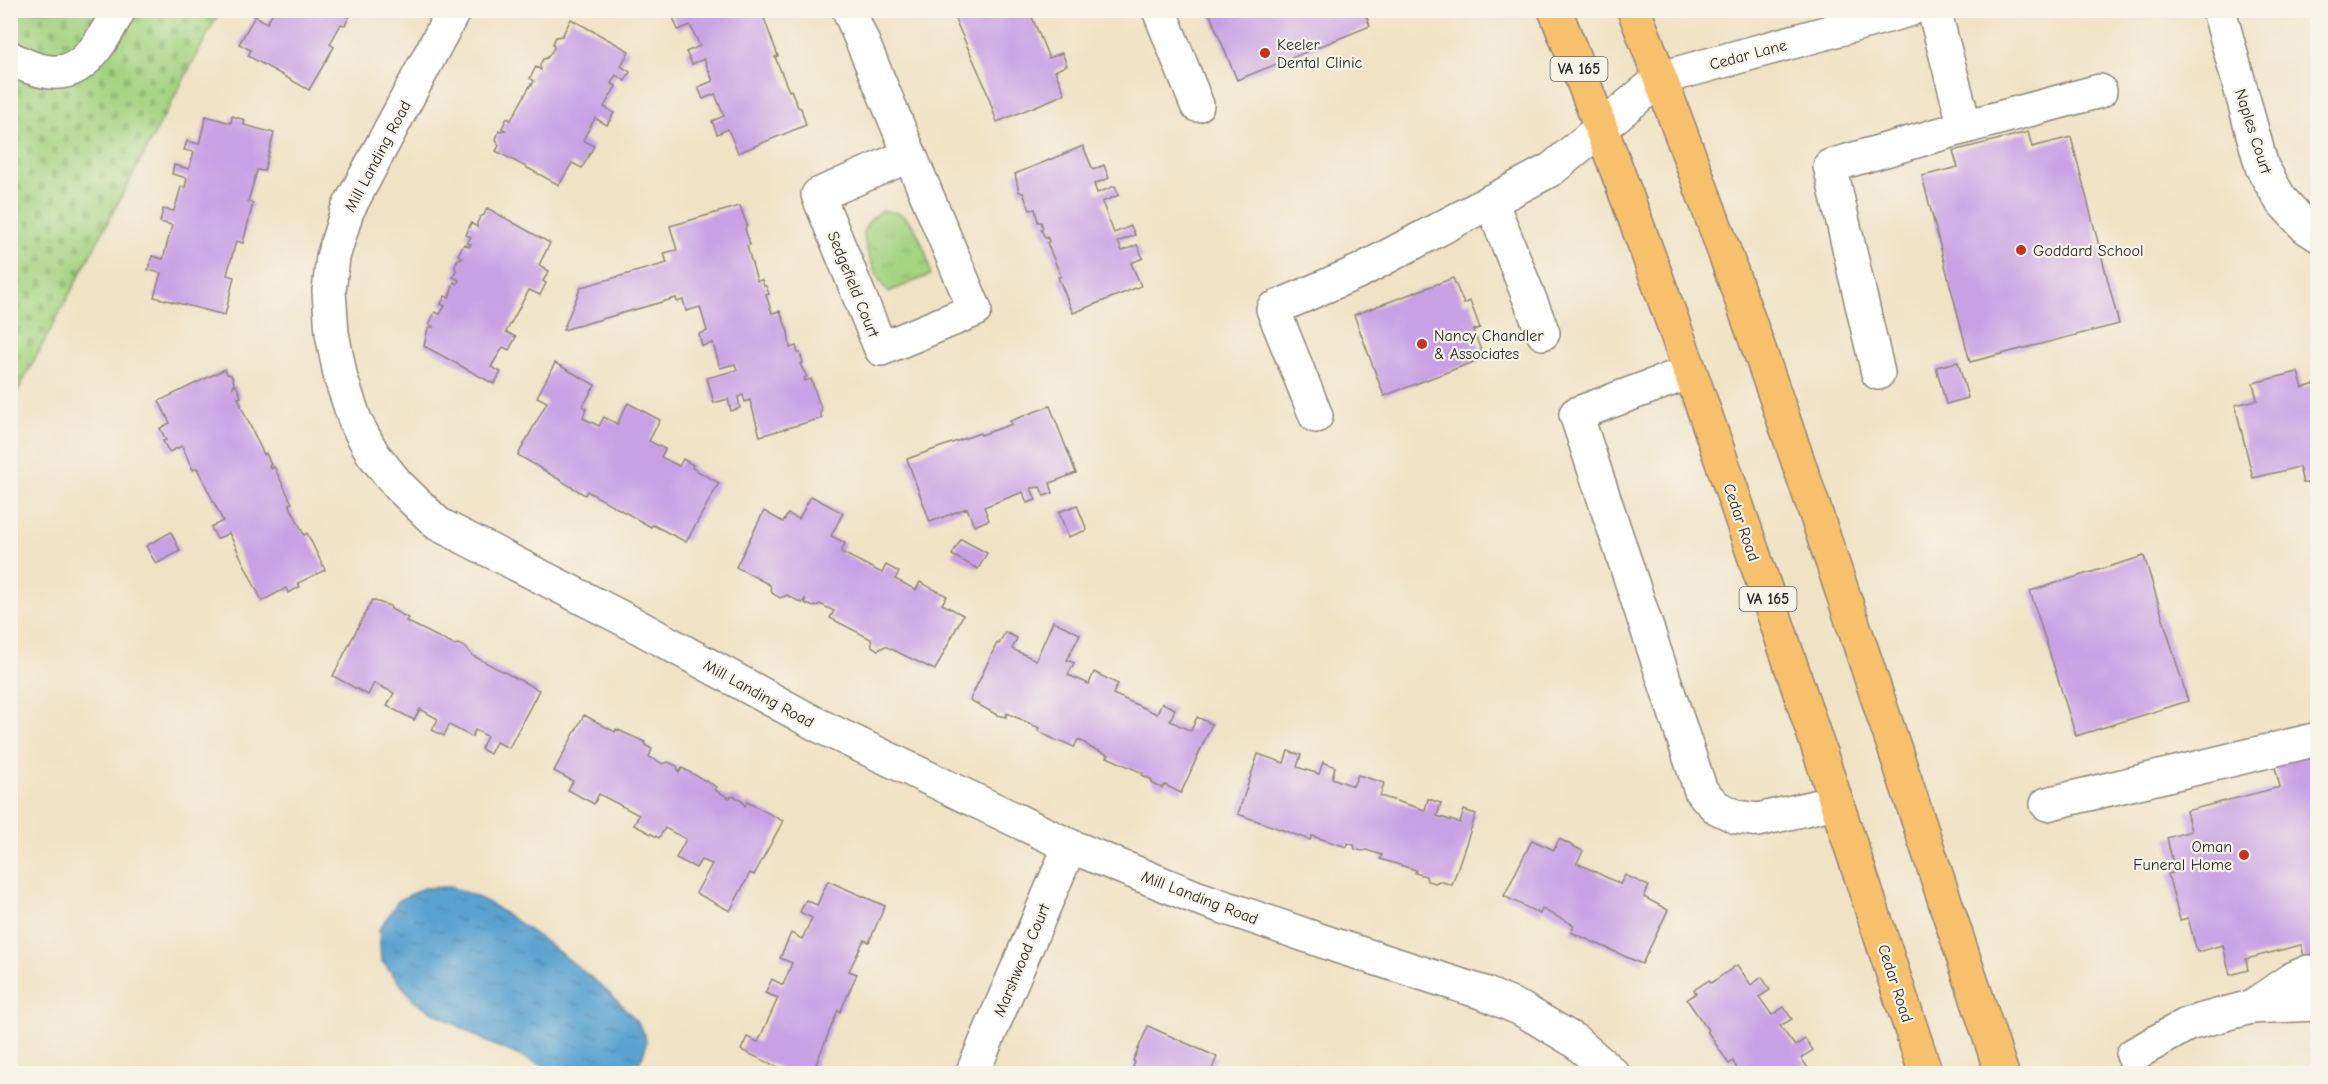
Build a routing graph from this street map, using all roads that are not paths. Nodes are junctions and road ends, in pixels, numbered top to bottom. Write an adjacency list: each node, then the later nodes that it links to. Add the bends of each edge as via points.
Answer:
1 (119, 10): 10 (street, via 101,44 80,65 54,73 42,72)
2 (454, 10): 26 (street, Mill Landing Road, via 347,211 333,257 329,291 340,379 356,423 374,454 398,485 438,524 624,619 819,726)
3 (849, 10): 16 (street, Sedgefield Court)
4 (1159, 10): 13 (street)
5 (1556, 10): 15 (main road, Cedar Road / VA 165)
6 (1634, 10): 11 (main road)
7 (1909, 10): 11 (street, Cedar Lane)
8 (1934, 10): 14 (street)
9 (2219, 10): 18 (street, Naples Court, via 2262,167 2281,200)
10 (10, 58)
11 (1661, 78): 15 (street, Cedar Lane); 34 (main road, via 1749,319)
12 (2100, 91): 14 (street)
13 (1197, 105)
14 (1965, 127): 21 (street, via 1830,166)
15 (1602, 128): 17 (street, Cedar Lane, via 1551,169); 20 (main road, Cedar Road / VA 165)
16 (909, 155): 16 (street, Sedgefield Court, via 975,310 881,349 818,195)
17 (1491, 201): 19 (street); 22 (street, Cedar Lane, via 1360,271 1273,309)
18 (2318, 235)
19 (1543, 333)
20 (1690, 372): 24 (main road, Cedar Road / VA 165); 24 (street, via 1576,414 1701,791 1716,807 1737,817 1758,820)
21 (1878, 373)
22 (1316, 416)
23 (2318, 739): 25 (street)
24 (1836, 802): 33 (main road, Cedar Road / VA 165)
25 (2047, 804)
26 (1070, 846): 31 (street, Marshwood Court); 32 (street, Mill Landing Road, via 1195,897 1484,993 1521,1009 1575,1041)
27 (2308, 972): 29 (street)
28 (2318, 1004): 29 (street)
29 (2251, 1007): 30 (street, via 2188,1024)
30 (2133, 1054)
31 (972, 1074)
32 (1613, 1074)
33 (1926, 1074)
34 (2002, 1074)

